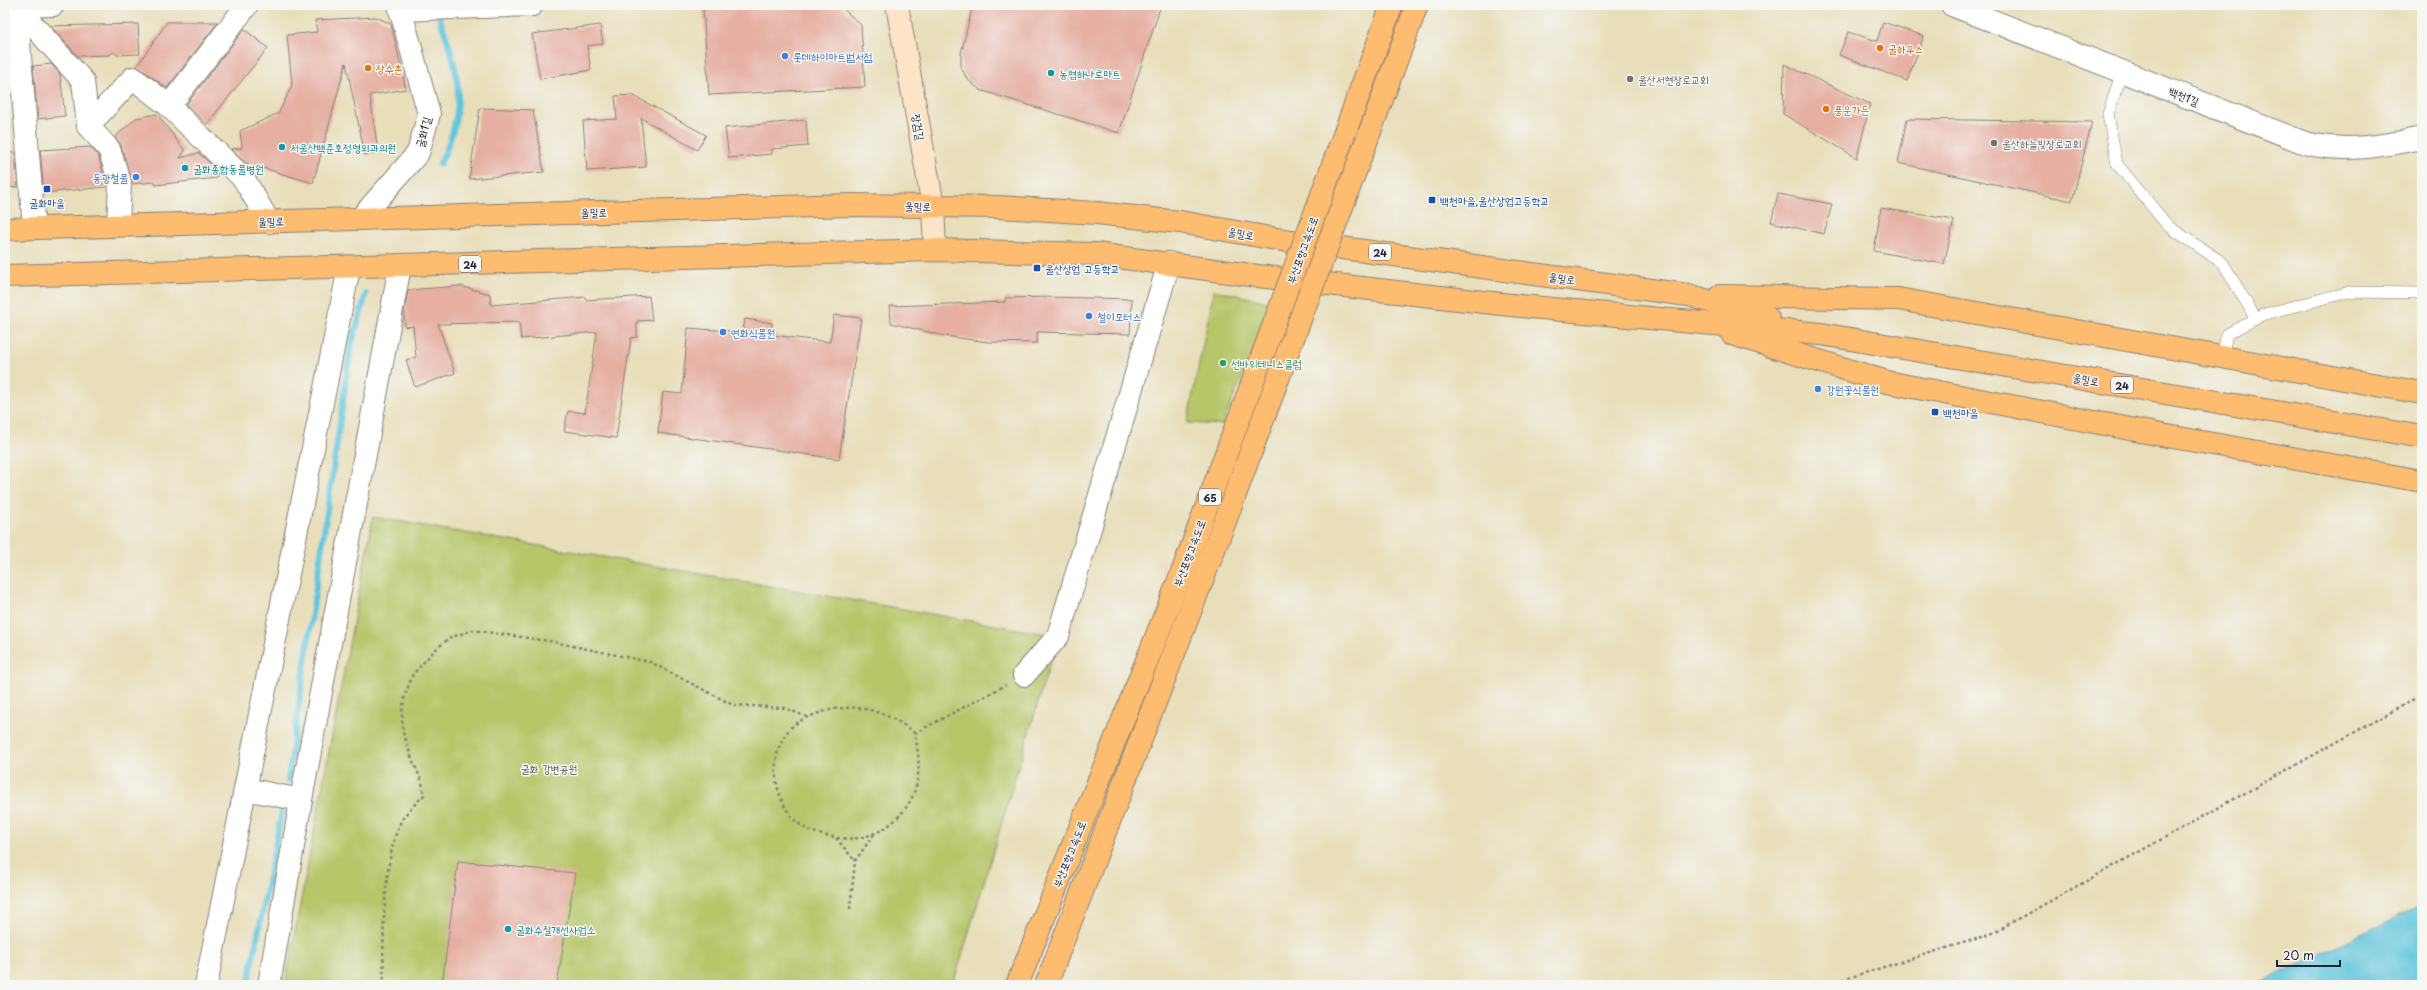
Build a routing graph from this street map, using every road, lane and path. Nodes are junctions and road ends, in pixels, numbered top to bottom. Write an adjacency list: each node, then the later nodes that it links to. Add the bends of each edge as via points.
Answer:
1 (53, 5): 8 (street)
2 (247, 5): 11 (street)
3 (532, 5): 9 (street)
4 (897, 5): 14 (main road, 장검길)
5 (1392, 5): 47 (main road, 부산포항고속도로 / 65, bridge, via 1183,570)
6 (1417, 5): 48 (main road, 부산포항고속도로 / 65, bridge, via 1227,516)
7 (1952, 5): 10 (street, 백천1길)
8 (11, 6): 12 (street, via 83,81); 18 (street)
9 (399, 8): 15 (street, 굴화1길, via 429,114 418,153)
10 (2122, 72): 13 (street, 백천1길, via 2323,148 2379,147); 27 (lane, via 2108,114 2117,164 2168,226 2223,263)
11 (169, 106): 12 (street, via 133,78); 16 (street, via 244,179)
12 (88, 126): 17 (street, via 109,149 120,182)
13 (2422, 138)
14 (933, 206): 15 (main road, 울밀로 / 24, via 851,205); 20 (main road, 장검길); 26 (main road, 울밀로 / 24, via 1097,213 1180,222 1276,239)
15 (361, 218): 16 (main road, 울밀로 / 24)
16 (269, 222): 17 (main road, 울밀로 / 24)
17 (118, 225): 18 (main road, 울밀로 / 24)
18 (34, 228): 19 (main road, 울밀로 / 24)
19 (5, 229)
20 (935, 250): 21 (main road, 울밀로 / 24, via 1096,254); 22 (main road, 울밀로 / 24)
21 (1169, 263): 28 (main road, 울밀로 / 24, via 1258,276 1510,305); 34 (street, via 1058,636)
22 (400, 266): 23 (main road, 울밀로 / 24); 39 (street)
23 (349, 268): 24 (main road, 울밀로 / 24); 38 (street)
24 (5, 276)
25 (2422, 293): 27 (lane, via 2349,292 2265,314)
26 (1688, 295): 29 (main road, 울밀로 / 24); 30 (main road, via 1898,299)
27 (2256, 319): 30 (lane, via 2227,334)
28 (1687, 320): 29 (main road, 울밀로 / 24); 33 (main road, via 1887,382 2156,434)
29 (1821, 334): 32 (main road, 울밀로 / 24)
30 (2222, 356): 31 (main road)
31 (2422, 393)
32 (2422, 437)
33 (2422, 481)
34 (1024, 675): 37 (path)
35 (2422, 699): 49 (path, via 2411,701 1989,935)
36 (807, 717): 37 (path, via 850,706 872,710); 41 (path, via 794,726 784,739 779,752 776,783 786,808 797,822 816,834); 46 (path, via 785,708 732,705 650,662 549,641 474,630 449,638 413,674 402,712 404,732 422,782 424,795 402,819 392,842 387,874)
37 (914, 733): 40 (path, via 920,772 914,793 903,812 890,825)
38 (245, 790): 39 (street); 44 (street)
39 (301, 800): 45 (street)
40 (874, 834): 41 (path, via 859,838); 42 (path)
41 (836, 838): 42 (path)
42 (855, 861): 43 (path)
43 (850, 909)
44 (206, 985)
45 (269, 985)
46 (384, 985)
47 (1018, 985)
48 (1046, 985)
49 (1825, 985)

